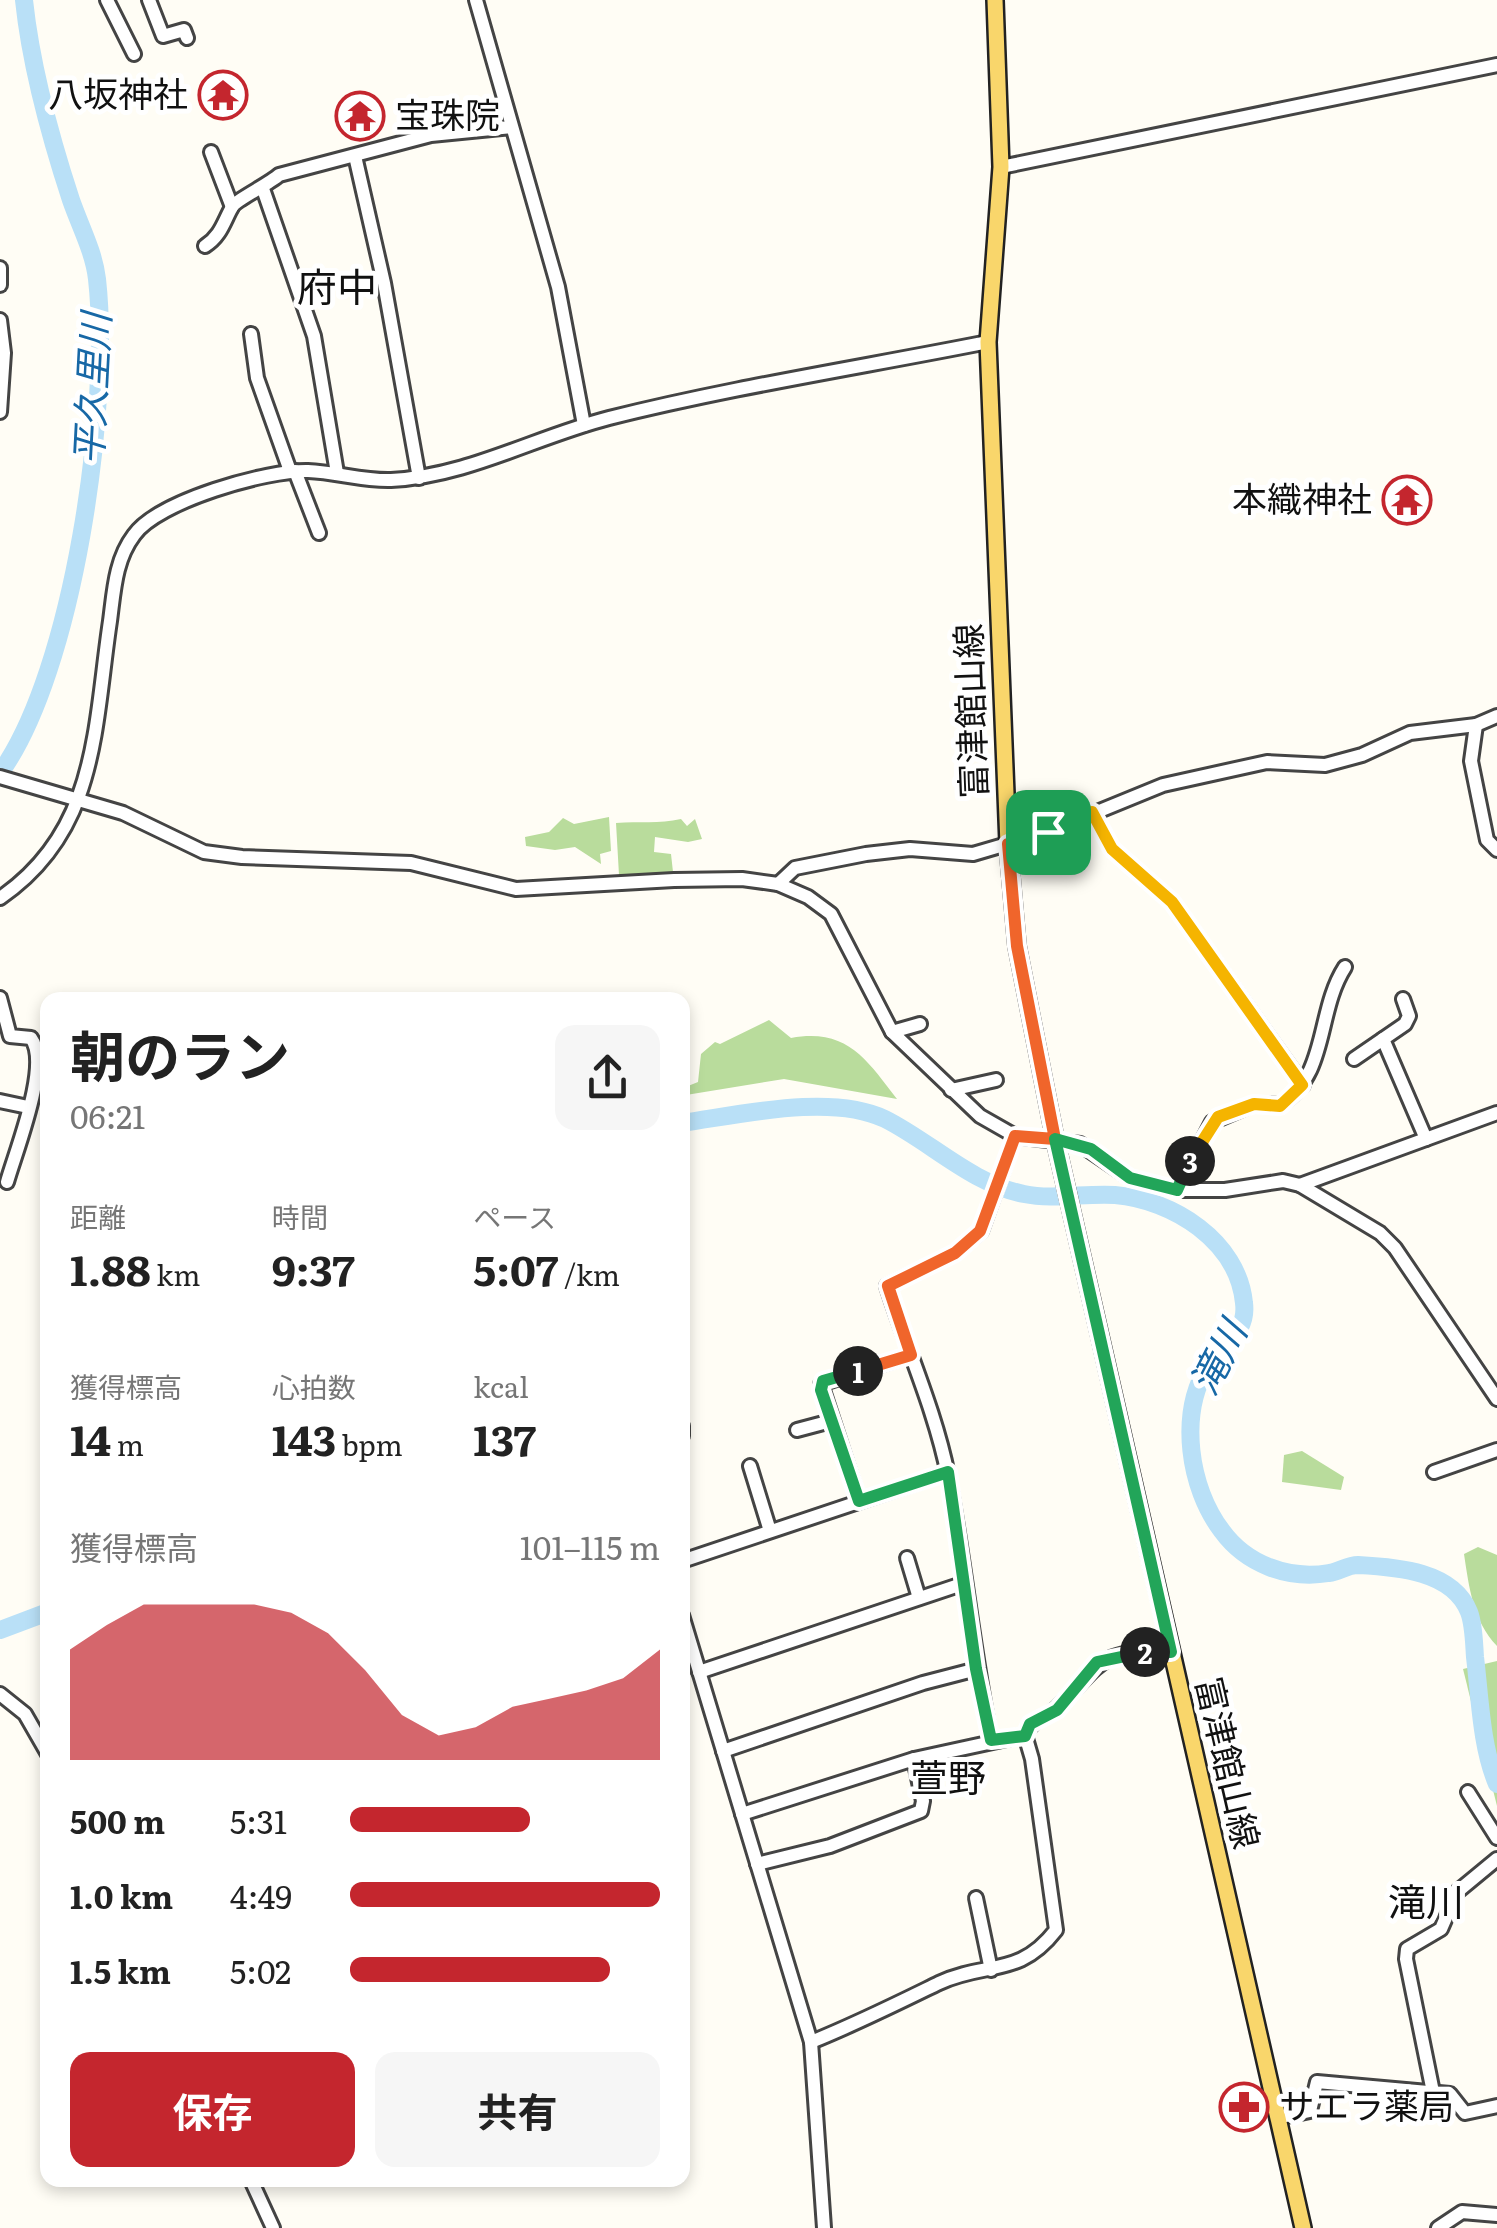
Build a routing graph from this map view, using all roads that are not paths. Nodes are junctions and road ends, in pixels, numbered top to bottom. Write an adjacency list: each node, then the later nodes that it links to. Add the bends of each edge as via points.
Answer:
1 (107, 0): 6 (street)
2 (149, 0): 5 (street, via 163,36 184,30)
3 (476, 0): 8 (street)
4 (996, 0): 11 (main road, 富津館山線)
5 (187, 38)
6 (134, 54)
7 (1497, 65): 11 (street)
8 (511, 127): 10 (street, via 431,135); 21 (street, via 558,288)
9 (211, 152): 13 (street)
10 (355, 156): 12 (street, via 278,176); 24 (street)
11 (1001, 167): 19 (main road, 富津館山線)
12 (264, 189): 13 (street); 23 (street, via 314,336)
13 (232, 207): 14 (street)
14 (205, 246)
15 (0, 268): 16 (street)
16 (0, 286)
17 (0, 320): 20 (street)
18 (251, 334): 22 (street, via 257,378)
19 (988, 342): 21 (street); 31 (main road, 富津館山線)
20 (0, 411)
21 (584, 424): 24 (street, via 472,466)
22 (292, 472): 23 (street); 25 (street); 29 (street, via 168,509 133,536 118,568)
23 (337, 473): 24 (street)
24 (418, 478)
25 (320, 533)
26 (1497, 716): 27 (street)
27 (1476, 725): 30 (street, via 1410,733 1324,765 1267,762); 32 (street, via 1471,761 1487,840)
28 (0, 776): 29 (street)
29 (80, 799): 33 (street, via 186,846 242,857 411,862 516,888 725,879); 34 (street, via 44,863)
30 (1092, 812): 31 (street); 44 (street, via 1112,849 1172,902)
31 (1008, 844): 33 (street, via 974,854 866,854 795,868); 50 (main road, 富津館山線, via 1017,946)
32 (1497, 850)
33 (778, 884): 39 (street, via 831,914)
34 (0, 898)
35 (1345, 967): 44 (street, via 1331,991 1312,1073)
36 (0, 998): 41 (street)
37 (1404, 999): 40 (street, via 1405,1024)
38 (920, 1024): 39 (street)
39 (892, 1032): 45 (street)
40 (1382, 1039): 42 (street); 51 (street)
41 (5, 1041): 47 (street, via 31,1038 38,1049)
42 (1354, 1059)
43 (996, 1080): 45 (street)
44 (1302, 1085): 55 (street, via 1280,1106 1254,1104 1212,1122)
45 (951, 1090): 49 (street)
46 (0, 1101): 47 (street)
47 (28, 1108): 52 (street)
48 (1497, 1113): 51 (street)
49 (1015, 1136): 50 (street); 56 (street, via 980,1231 955,1253 888,1286)
50 (1055, 1139): 55 (street, via 1091,1149 1130,1178); 71 (main road, 富津館山線)
51 (1426, 1139): 54 (street)
52 (6, 1166): 53 (street)
53 (8, 1182)
54 (1300, 1185): 55 (street); 57 (street, via 1395,1248)
55 (1177, 1190)
56 (911, 1355): 58 (street, via 823,1381); 62 (street)
57 (1497, 1400)
58 (831, 1421): 59 (street); 64 (street)
59 (797, 1430)
60 (1497, 1450): 63 (street)
61 (750, 1466): 65 (street)
62 (948, 1472): 64 (street); 68 (street)
63 (1434, 1472)
64 (859, 1501): 65 (street)
65 (770, 1531): 66 (street)
66 (690, 1558)
67 (907, 1558): 69 (street)
68 (966, 1583): 69 (street); 72 (street)
69 (919, 1598): 73 (street)
70 (690, 1648): 73 (street)
71 (1171, 1652): 75 (street, via 1097,1662); 90 (main road, 富津館山線)
72 (976, 1669): 77 (street); 78 (street)
73 (699, 1672): 78 (street)
74 (0, 1694): 76 (street, via 26,1714)
75 (1025, 1736): 77 (street); 86 (street, via 1056,1930 1028,1959)
76 (40, 1739)
77 (991, 1740): 79 (street)
78 (723, 1751): 81 (street)
79 (914, 1759): 81 (street); 84 (street, via 921,1811 830,1846)
80 (1468, 1792): 82 (street)
81 (742, 1814): 84 (street)
82 (1497, 1838)
83 (1497, 1859): 88 (street, via 1456,1892 1441,1929 1407,1948)
84 (757, 1864): 87 (street)
85 (976, 1898): 86 (street)
86 (991, 1970): 87 (street, via 942,1982)
87 (811, 2042): 94 (street)
88 (1433, 2092): 89 (street, via 1450,2094 1466,2113); 90 (street, via 1316,2082 1310,2111)
89 (1497, 2106)
90 (1278, 2118): 95 (main road, 富津館山線)
91 (254, 2187): 93 (street)
92 (1497, 2215): 96 (street, via 1462,2212)
93 (272, 2228)
94 (824, 2228)
95 (1304, 2228)
96 (1438, 2228)

